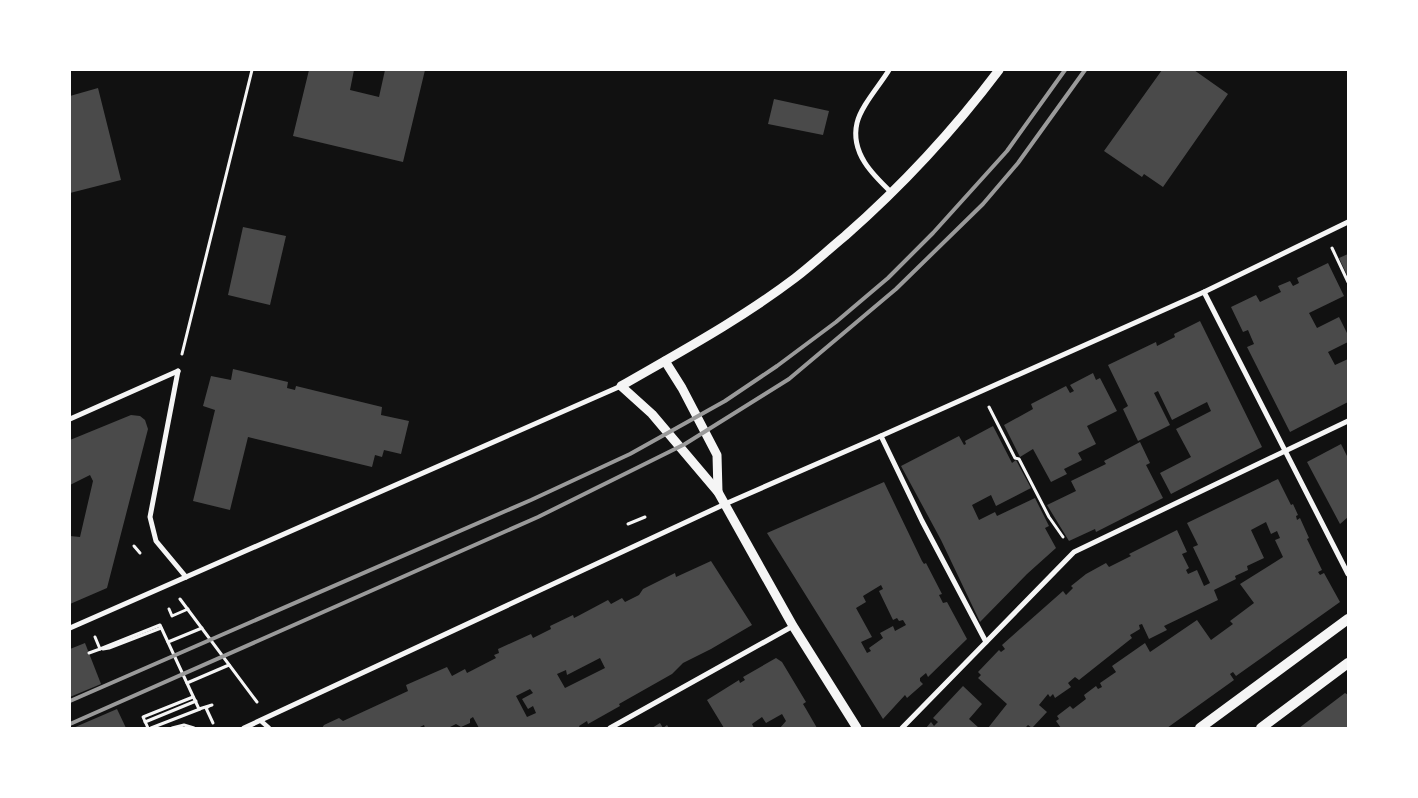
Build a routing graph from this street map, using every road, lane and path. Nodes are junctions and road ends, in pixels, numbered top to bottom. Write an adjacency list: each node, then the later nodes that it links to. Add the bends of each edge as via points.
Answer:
1 (252, 70): 10 (path)
2 (889, 70): 4 (street, via 861,112 856,136 863,160 875,178)
3 (999, 70): 4 (street, via 949,133)
4 (892, 193): 9 (street, via 797,277)
5 (1348, 222): 6 (street)
6 (1324, 234): 7 (path); 8 (street)
7 (1348, 282)
8 (1204, 292): 12 (street); 16 (street)
9 (665, 361): 11 (street); 17 (street, via 717,455)
10 (178, 371): 13 (street); 23 (street, via 150,517 156,541)
11 (621, 386): 17 (street, via 652,414); 23 (street)
12 (982, 392): 15 (street); 21 (path, via 1015,458 1019,459 1049,516)
13 (70, 419)
14 (1348, 421): 16 (street)
15 (881, 436): 18 (street); 33 (street)
16 (1285, 451): 21 (street); 22 (street)
17 (718, 492): 18 (street)
18 (725, 504): 28 (street); 43 (street)
19 (645, 517): 20 (path)
20 (628, 524)
21 (1074, 552): 33 (street)
22 (1348, 574)
23 (186, 577): 29 (street)
24 (185, 604): 26 (path)
25 (169, 609): 26 (path, via 172,616)
26 (188, 609): 30 (path)
27 (1348, 619): 54 (main road)
28 (793, 626): 51 (street); 52 (street)
29 (70, 628)
30 (202, 628): 32 (path); 37 (path)
31 (96, 641): 34 (path)
32 (168, 642): 34 (path, via 160,626); 38 (path)
33 (986, 642): 53 (street)
34 (100, 649): 35 (path)
35 (89, 654)
36 (1348, 663): 55 (main road)
37 (229, 665): 38 (path); 39 (path)
38 (187, 683): 40 (path)
39 (250, 693)
40 (193, 697): 41 (path); 44 (path, via 143,717)
41 (196, 701): 42 (path, via 199,709); 44 (path)
42 (212, 705): 45 (path, via 206,708); 46 (path)
43 (261, 721): 49 (street); 50 (street)
44 (145, 722): 46 (path)
45 (213, 723)
46 (149, 728)
47 (172, 728): 48 (path, via 180,725)
48 (194, 728)
49 (244, 728)
50 (269, 728)
51 (610, 728)
52 (857, 728)
53 (902, 728)
54 (1200, 728)
55 (1262, 728)

